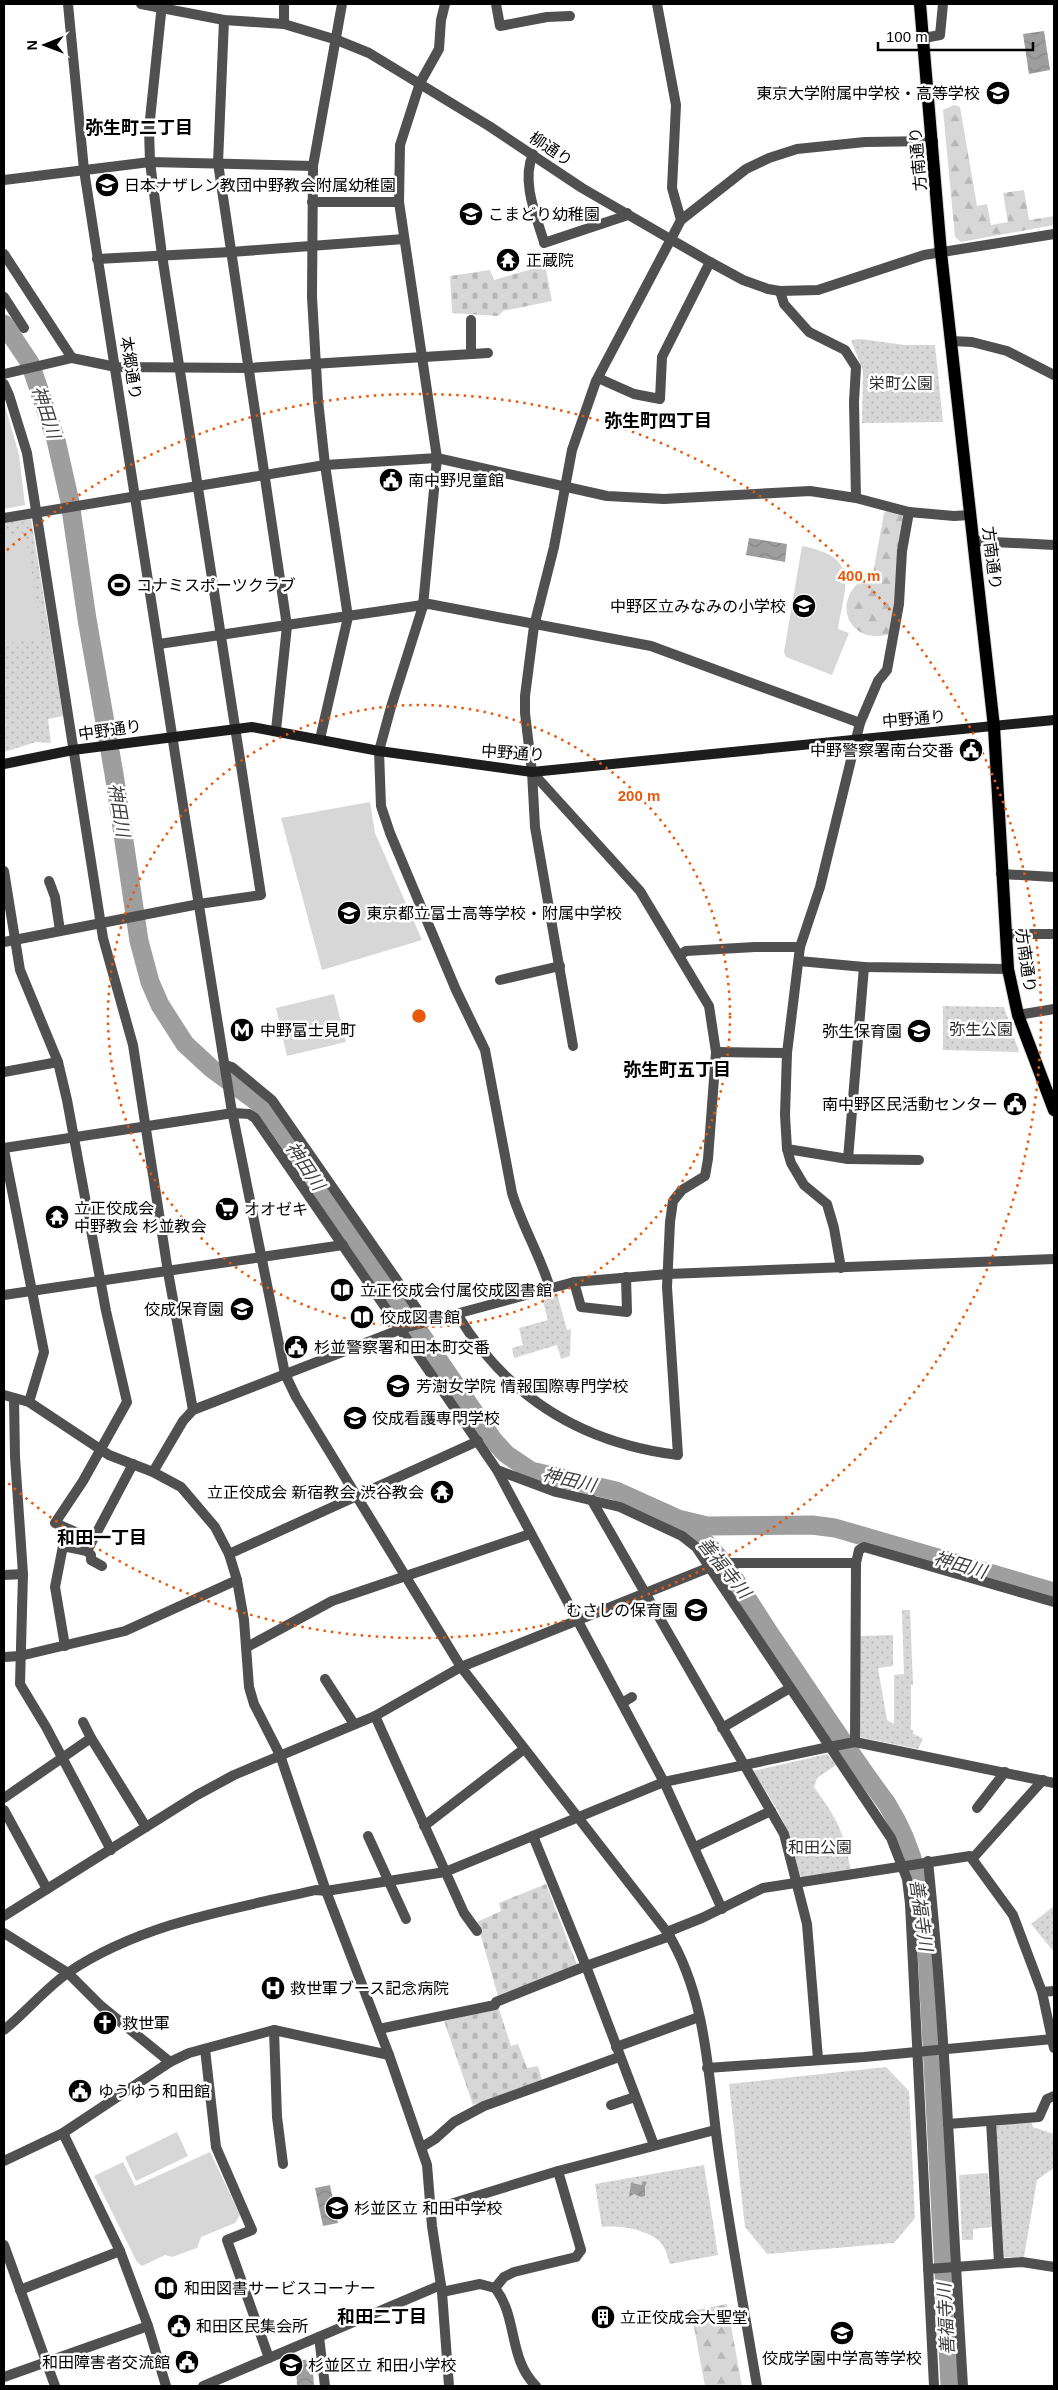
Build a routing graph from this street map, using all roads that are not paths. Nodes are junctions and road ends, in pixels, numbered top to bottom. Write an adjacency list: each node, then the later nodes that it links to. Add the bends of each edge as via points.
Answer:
1 (68, 4): 22 (street, 本郷通り)
2 (141, 4): 10 (street, 柳通り)
3 (284, 4): 13 (street)
4 (342, 4): 15 (street)
5 (445, 4): 16 (street, via 439,49)
6 (496, 4): 11 (street, via 500,26)
7 (657, 4): 27 (street, via 676,105 672,188)
8 (920, 4): 14 (main road, 方南通り)
9 (943, 4): 14 (street, via 940,35)
10 (162, 6): 12 (street, 柳通り); 19 (street, via 149,129)
11 (570, 16)
12 (224, 20): 13 (street, 柳通り); 20 (street)
13 (284, 24): 15 (street, 柳通り)
14 (924, 38): 17 (main road, 方南通り)
15 (337, 40): 16 (street, 柳通り, via 369,53); 21 (street)
16 (420, 83): 18 (street, 柳通り); 25 (street, via 400,144)
17 (933, 141): 27 (street, via 865,142 797,149 780,154 746,169); 33 (main road, 方南通り)
18 (533, 154): 26 (street, 柳通り, via 582,188); 26 (street, via 529,193 544,243 625,216)
19 (150, 162): 20 (street); 22 (street); 35 (street)
20 (218, 163): 21 (street); 32 (street)
21 (313, 166): 24 (street)
22 (84, 170): 23 (street); 36 (street, 本郷通り)
23 (4, 180)
24 (312, 202): 25 (street); 31 (street)
25 (399, 202): 29 (street)
26 (627, 212): 30 (street, 柳通り)
27 (681, 220): 30 (street)
28 (1054, 234): 33 (street, 柳通り)
29 (404, 239): 31 (street); 46 (street)
30 (672, 239): 37 (street, 柳通り); 53 (street)
31 (312, 246): 32 (street); 47 (street)
32 (231, 252): 35 (street); 50 (street)
33 (941, 253): 38 (street, 柳通り, via 892,265 818,290); 42 (main road, 方南通り)
34 (4, 254): 45 (street)
35 (162, 255): 36 (street); 49 (street)
36 (97, 259): 48 (street, 本郷通り)
37 (710, 262): 38 (street, 柳通り, via 743,280); 53 (street, via 662,357 660,399 634,394)
38 (780, 291): 61 (street, via 784,304 808,332 845,350 856,367)
39 (4, 297): 41 (street)
40 (471, 320): 44 (street)
41 (24, 328)
42 (951, 342): 52 (street, via 972,342 1007,352); 64 (main road, 方南通り)
43 (488, 353): 44 (street)
44 (471, 354): 46 (street)
45 (72, 358): 48 (street); 51 (street)
46 (421, 358): 47 (street); 55 (street)
47 (315, 364): 50 (street); 56 (street)
48 (116, 367): 49 (street); 60 (street, 本郷通り)
49 (180, 368): 50 (street); 59 (street)
50 (248, 368): 57 (street)
51 (4, 374)
52 (1054, 375)
53 (598, 378): 58 (street, via 578,429)
54 (4, 384): 62 (street, via 27,453)
55 (437, 458): 56 (street); 58 (street); 68 (street)
56 (326, 465): 57 (street); 69 (street)
57 (264, 475): 59 (street); 70 (street)
58 (564, 485): 61 (street, via 607,496 664,499 810,491); 71 (street, via 554,547)
59 (199, 486): 60 (street); 72 (street)
60 (136, 497): 62 (street); 73 (street, 本郷通り)
61 (856, 498): 63 (street)
62 (37, 512): 65 (street); 82 (street)
63 (909, 512): 64 (street); 74 (street, via 902,551 899,604 887,670 878,681)
64 (970, 515): 66 (main road, 方南通り)
65 (4, 518)
66 (974, 541): 67 (street); 77 (main road, 方南通り)
67 (1054, 545)
68 (423, 606): 69 (street); 71 (street, via 429,604); 83 (street)
69 (348, 617): 70 (street); 81 (street)
70 (287, 626): 72 (street); 78 (street)
71 (534, 626): 74 (street, via 650,646); 85 (street, via 525,713)
72 (222, 635): 73 (street); 76 (street)
73 (159, 644): 79 (street, 本郷通り)
74 (862, 719): 80 (street)
75 (1054, 720): 77 (main road, 中野通り)
76 (236, 727): 78 (main road, 中野通り); 79 (main road, 中野通り); 90 (street, via 261,895)
77 (994, 727): 80 (main road, 中野通り); 86 (main road, 方南通り)
78 (276, 730): 81 (main road, 中野通り)
79 (173, 736): 82 (main road, 中野通り); 90 (street, 本郷通り)
80 (856, 739): 85 (main road, 中野通り); 96 (street, via 820,887)
81 (320, 740): 83 (main road, 中野通り)
82 (73, 750): 84 (main road, 中野通り); 91 (street)
83 (379, 751): 85 (main road, 中野通り); 128 (street, via 381,806 456,990 485,1050 512,1193)
84 (4, 764)
85 (532, 772): 97 (street, via 640,891); 99 (street, via 535,827)
86 (1001, 874): 88 (street); 93 (main road, 方南通り)
87 (4, 875): 95 (street)
88 (1054, 877)
89 (49, 881): 92 (street)
90 (199, 904): 91 (street); 109 (street, 本郷通り)
91 (101, 923): 92 (street); 113 (street, via 133,1044)
92 (60, 932): 95 (street)
93 (1005, 934): 94 (street); 101 (main road, 方南通り)
94 (1054, 934)
95 (9, 942): 108 (street)
96 (800, 947): 97 (street, via 755,946 686,951); 98 (street)
97 (680, 955): 106 (street, via 709,1006)
98 (799, 960): 100 (street); 107 (street)
99 (560, 966): 102 (street); 105 (street)
100 (864, 967): 101 (street); 117 (street)
101 (1008, 969): 104 (main road, 方南通り)
102 (500, 980)
103 (1054, 1009): 104 (street)
104 (1018, 1015): 111 (main road, 方南通り)
105 (573, 1046)
106 (716, 1052): 107 (street); 124 (street, via 705,1176 682,1190 673,1201)
107 (787, 1053): 116 (street)
108 (58, 1062): 110 (street); 114 (street)
109 (225, 1066): 112 (street, 本郷通り); 132 (street, via 232,1067 272,1100)
110 (4, 1072)
111 (1054, 1110)
112 (233, 1113): 113 (street); 119 (street, via 249,1114 255,1118); 120 (street, 本郷通り)
113 (145, 1126): 114 (street); 123 (street)
114 (74, 1137): 115 (street); 126 (street)
115 (4, 1149): 129 (street)
116 (787, 1150): 117 (street); 122 (street, via 804,1186 827,1204)
117 (848, 1158): 118 (street)
118 (919, 1160)
119 (343, 1245): 120 (street); 133 (street)
120 (260, 1257): 123 (street); 134 (street, 本郷通り)
121 (1054, 1259): 122 (street)
122 (841, 1268): 124 (street)
123 (168, 1272): 126 (street); 138 (street)
124 (668, 1274): 125 (street); 131 (street, via 678,1455 594,1435 549,1412 483,1353)
125 (626, 1277): 127 (street); 127 (street, via 627,1312 582,1307)
126 (100, 1281): 129 (street); 140 (street, via 127,1402)
127 (574, 1282): 128 (street)
128 (550, 1288): 131 (street)
129 (33, 1291): 130 (street); 137 (street, via 44,1352)
130 (4, 1295)
131 (457, 1314): 132 (street)
132 (425, 1322): 133 (street)
133 (402, 1329): 134 (street); 139 (street)
134 (285, 1374): 138 (street); 146 (street, 本郷通り)
135 (4, 1395): 136 (street)
136 (14, 1398): 137 (street); 141 (street)
137 (29, 1402): 140 (street)
138 (193, 1410): 145 (street)
139 (478, 1441): 144 (street); 146 (street)
140 (100, 1450): 143 (street); 149 (street, via 55,1523)
141 (15, 1457): 142 (street); 155 (street)
142 (4, 1458)
143 (133, 1464): 145 (street); 149 (street)
144 (497, 1470): 147 (street, via 548,1490); 148 (street)
145 (153, 1472): 151 (street, via 181,1487 215,1527)
146 (358, 1496): 151 (street); 157 (street, 本郷通り)
147 (591, 1499): 154 (street, via 620,1507 682,1536); 159 (street)
148 (530, 1534): 157 (street); 161 (street)
149 (92, 1539): 150 (street)
150 (87, 1551): 153 (street, via 91,1560); 162 (street, via 64,1546 55,1587)
151 (229, 1554): 158 (street)
152 (856, 1562): 154 (street); 160 (street, via 859,1550 864,1547); 176 (street)
153 (102, 1566)
154 (712, 1566): 159 (street); 168 (street)
155 (22, 1574): 156 (street); 165 (street)
156 (4, 1575)
157 (407, 1577): 163 (street, via 332,1601); 166 (street, 本郷通り)
158 (237, 1580): 162 (street, via 125,1631); 163 (street)
159 (644, 1593): 161 (street); 174 (street)
160 (1054, 1602)
161 (577, 1619): 166 (street); 170 (street)
162 (64, 1646): 165 (street)
163 (247, 1647): 179 (street, via 249,1687 254,1704)
164 (4, 1656): 165 (street)
165 (20, 1656): 180 (street, via 20,1684)
166 (461, 1667): 171 (street); 178 (street, 本郷通り)
167 (325, 1679): 173 (street)
168 (790, 1688): 174 (street); 177 (street)
169 (632, 1697): 170 (street)
170 (622, 1703): 184 (street)
171 (375, 1716): 173 (street); 191 (street)
172 (83, 1722): 175 (street)
173 (354, 1724): 179 (street)
174 (722, 1728): 181 (street)
175 (91, 1738): 180 (street); 192 (street)
176 (853, 1742): 177 (street); 182 (street)
177 (832, 1747): 181 (street); 199 (street, via 891,1838)
178 (524, 1749): 190 (street, 本郷通り); 191 (street)
179 (280, 1754): 192 (street, via 234,1775); 204 (street)
180 (62, 1757): 186 (street); 196 (street)
181 (745, 1765): 184 (street); 189 (street)
182 (1005, 1772): 183 (street); 187 (street)
183 (1043, 1780): 185 (street); 197 (street)
184 (664, 1782): 190 (street); 195 (street)
185 (1054, 1783)
186 (4, 1798)
187 (977, 1808)
188 (4, 1810): 203 (street)
189 (771, 1811): 195 (street); 202 (street, via 784,1834)
190 (579, 1818): 194 (street); 210 (street, 本郷通り)
191 (424, 1826): 200 (street)
192 (146, 1827): 196 (street)
193 (368, 1836): 201 (street)
194 (533, 1836): 200 (street); 211 (street)
195 (695, 1847): 205 (street)
196 (111, 1850): 203 (street)
197 (973, 1858): 198 (street, via 962,1855); 214 (street, via 1010,1908)
198 (924, 1862): 199 (street); 222 (street, via 933,1904)
199 (904, 1867): 202 (street); 223 (street, via 910,1904)
200 (445, 1872): 201 (street); 208 (street, via 464,1913)
201 (387, 1881): 204 (street); 207 (street)
202 (798, 1883): 205 (street, via 763,1888); 226 (street, via 807,1924)
203 (47, 1889): 206 (street)
204 (326, 1891): 212 (street, via 316,1890 208,1915 126,1941); 216 (street)
205 (722, 1909): 210 (street)
206 (4, 1916)
207 (406, 1919)
208 (477, 1931)
209 (4, 1933): 212 (street)
210 (669, 1934): 211 (street); 215 (street, 本郷通り, via 689,1975)
211 (586, 1966): 216 (street, via 495,2005); 220 (street)
212 (68, 1973): 217 (street); 227 (street, via 101,2006)
213 (1054, 1990): 214 (street)
214 (1042, 1992): 219 (street)
215 (699, 2017): 220 (street); 228 (street, 本郷通り)
216 (379, 2029): 224 (street)
217 (4, 2030)
218 (274, 2030): 221 (street); 224 (street); 239 (street, via 277,2117)
219 (1054, 2044): 222 (street)
220 (616, 2047): 225 (street)
221 (206, 2049): 227 (street); 253 (street, via 218,2152 252,2230 227,2240)
222 (941, 2050): 223 (street); 233 (street)
223 (920, 2052): 226 (street); 247 (street)
224 (389, 2055): 237 (street)
225 (619, 2058): 230 (street); 237 (street, via 561,2083 470,2113)
226 (818, 2059): 228 (street)
227 (170, 2062): 235 (street)
228 (707, 2068): 234 (street, 本郷通り)
229 (1054, 2096): 232 (street, via 1046,2099 1039,2117)
230 (635, 2098): 231 (street); 236 (street)
231 (611, 2105)
232 (991, 2120): 233 (street); 244 (street)
233 (948, 2124): 245 (street)
234 (716, 2130): 236 (street); 262 (street, 本郷通り)
235 (63, 2133): 238 (street); 243 (street)
236 (654, 2145): 240 (street)
237 (422, 2146): 241 (street, via 430,2180)
238 (4, 2162)
239 (283, 2164)
240 (558, 2171): 241 (street); 248 (street, via 581,2250 576,2257 514,2272)
241 (431, 2210): 249 (street)
242 (4, 2245): 250 (street)
243 (120, 2251): 250 (street); 251 (street)
244 (999, 2264): 245 (street); 246 (street, via 1022,2262)
245 (953, 2267): 247 (street); 264 (street)
246 (1054, 2267)
247 (930, 2269): 263 (street)
248 (495, 2288): 249 (street, via 480,2284); 261 (street, via 505,2305 519,2361)
249 (442, 2289): 252 (street); 260 (street)
250 (20, 2290): 254 (street)
251 (148, 2326): 254 (street); 257 (street)
252 (320, 2337): 253 (street); 259 (street)
253 (268, 2358): 258 (street)
254 (46, 2362): 255 (street); 256 (street)
255 (4, 2377)
256 (55, 2386)
257 (166, 2386)
258 (203, 2386)
259 (325, 2386)
260 (449, 2386)
261 (536, 2386)
262 (757, 2386)
263 (934, 2386)
264 (963, 2386)

